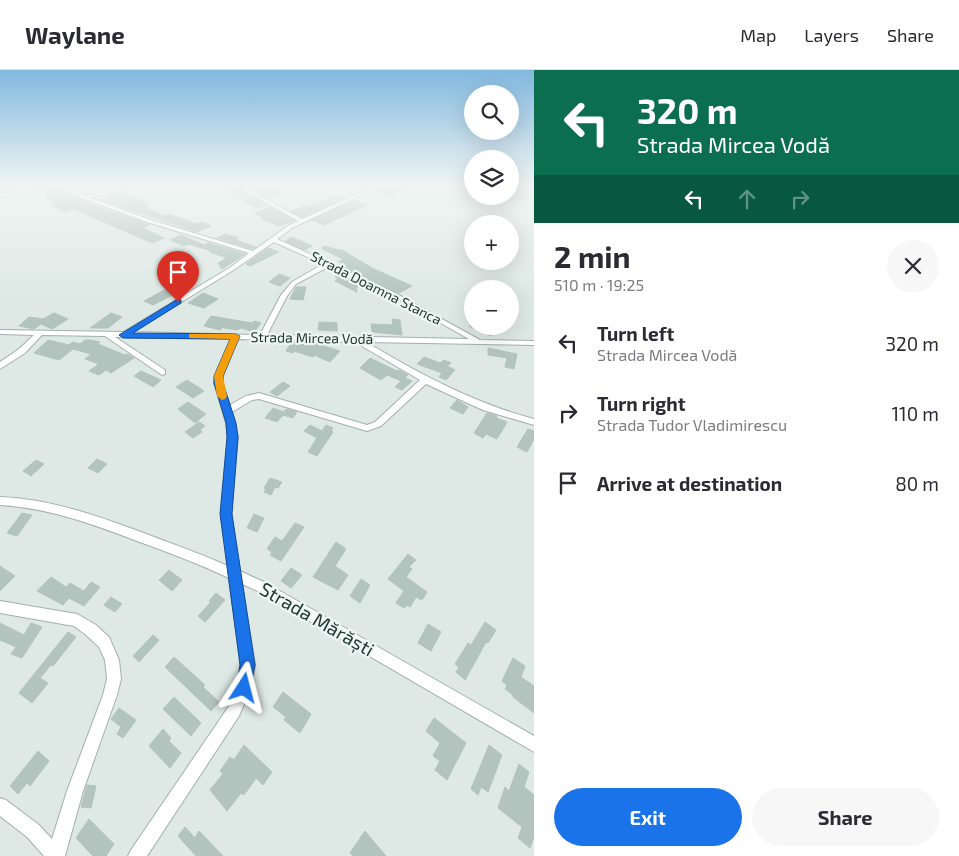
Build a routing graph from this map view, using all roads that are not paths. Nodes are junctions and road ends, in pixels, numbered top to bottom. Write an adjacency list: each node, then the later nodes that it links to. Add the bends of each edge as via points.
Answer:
1 (155, 223): 4 (street)
2 (298, 223): 3 (street)
3 (273, 239): 4 (street); 5 (street, Strada Doamna Stanca)
4 (255, 253): 9 (street)
5 (328, 264): 11 (street, via 294,282); 13 (street, Strada Doamna Stanca, via 390,293)
6 (0, 332): 7 (street, Strada Mircea Vodă)
7 (39, 334): 8 (street, Strada Mircea Vodă); 15 (street, via 22,352)
8 (108, 335): 9 (street, Strada Mircea Vodă); 16 (street)
9 (123, 335): 10 (street, Strada Mircea Vodă)
10 (236, 336): 11 (street, Strada Mircea Vodă); 18 (street, via 219,376 219,389)
11 (263, 336): 12 (street, Strada Mircea Vodă)
12 (355, 339): 13 (street, Strada Mircea Vodă); 17 (street)
13 (477, 341): 14 (street, Strada Mircea Vodă)
14 (534, 343)
15 (0, 366)
16 (162, 372)
17 (425, 380): 18 (street, via 378,424 366,428 260,396 249,398); 19 (street, via 468,400)
18 (227, 411): 21 (street, via 233,437 226,514)
19 (534, 422)
20 (0, 501): 21 (street, Strada Mărăști, via 23,502 70,512)
21 (234, 573): 23 (street, Strada Mărăști); 25 (street, via 248,665 244,688 234,711)
22 (0, 607): 26 (street, via 77,620 104,642 112,660 114,679 110,695 75,791)
23 (534, 744)
24 (0, 806): 26 (street, via 33,831)
25 (141, 855)
26 (56, 856)

